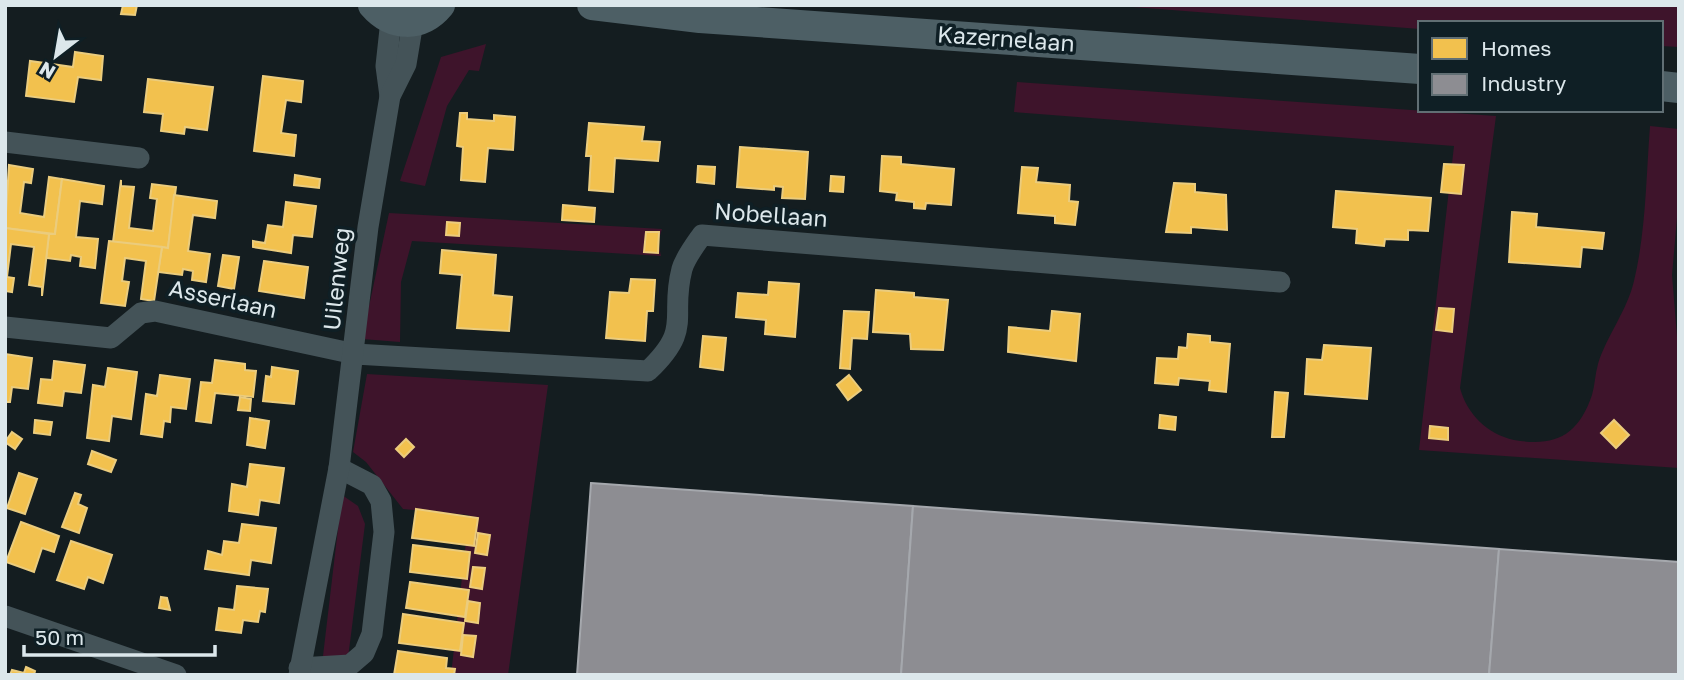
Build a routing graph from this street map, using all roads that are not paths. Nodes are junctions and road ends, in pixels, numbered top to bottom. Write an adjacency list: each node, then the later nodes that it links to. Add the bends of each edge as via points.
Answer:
1 (440, 5): 3 (street, via 433,13)
2 (592, 5): 4 (street, Kazernelaan, via 701,18)
3 (392, 16): 9 (street, Uilenweg, via 386,66 390,96 368,228)
4 (1418, 69)
5 (5, 142): 6 (street)
6 (139, 158)
7 (1280, 282): 9 (street, Nobellaan, via 702,235 682,268 670,349 648,371)
8 (5, 327): 9 (street, Asserlaan, via 111,338 141,313 155,311)
9 (355, 354): 10 (street, Uilenweg)
10 (339, 468): 12 (street, Uilenweg); 12 (street, Uilenweg, via 372,485 381,501 384,532 372,634 364,653 351,665)
11 (5, 616): 13 (street)
12 (299, 672)
13 (176, 675)

